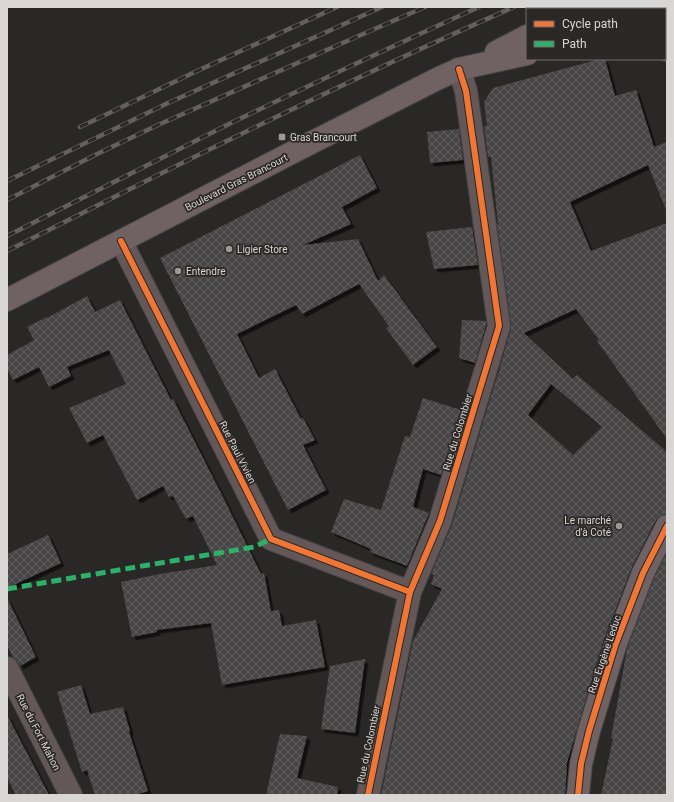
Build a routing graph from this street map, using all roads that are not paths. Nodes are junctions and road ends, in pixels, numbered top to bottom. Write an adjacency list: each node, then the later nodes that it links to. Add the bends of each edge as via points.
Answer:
1 (526, 37): 3 (main road)
2 (526, 54): 3 (main road)
3 (463, 69): 4 (main road, Boulevard Gras Brancourt, via 437,79); 7 (street, Rue du Colombier, via 499,326 440,521)
4 (121, 241): 5 (main road, Boulevard Gras Brancourt); 7 (street, Rue Paul Vivien, via 271,539)
5 (7, 300)
6 (667, 526): 11 (main road, Rue Eugène Leduc, via 643,573 615,646 584,751)
7 (410, 592): 10 (street, Rue du Colombier)
8 (7, 668): 9 (street, Rue du Fort Mahon)
9 (71, 795)
10 (368, 795)
11 (578, 795)

